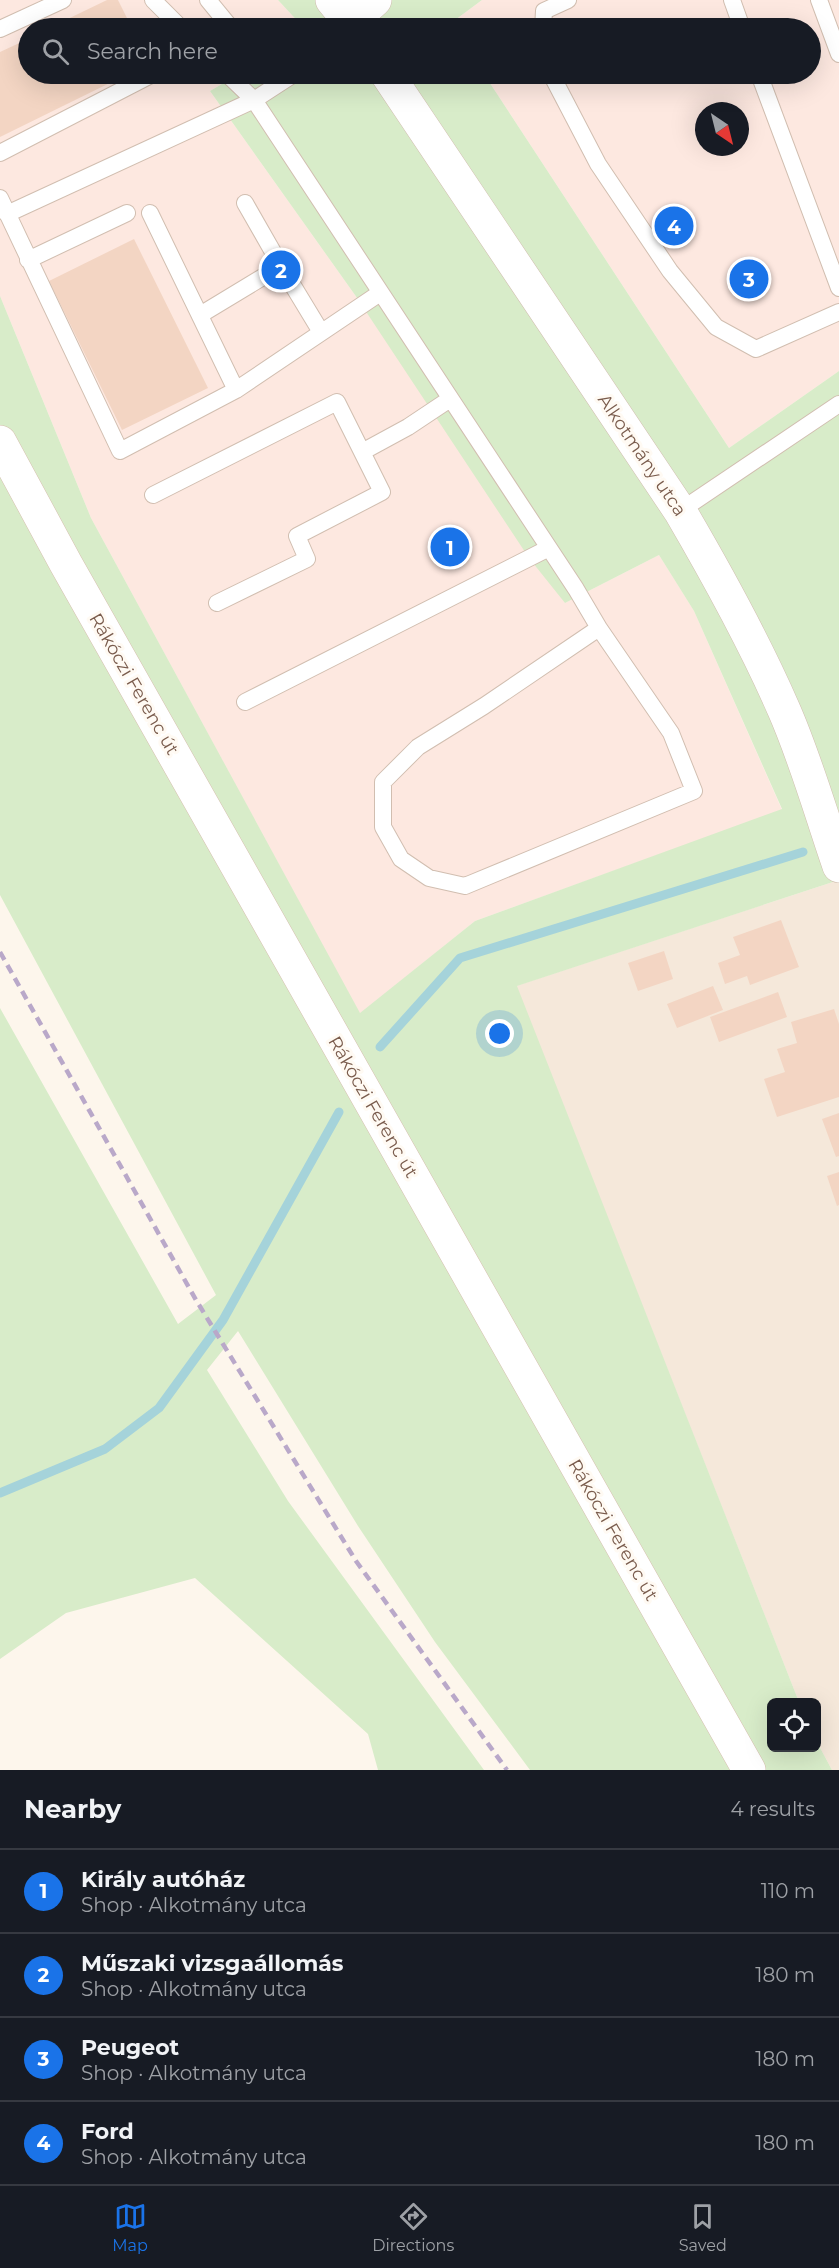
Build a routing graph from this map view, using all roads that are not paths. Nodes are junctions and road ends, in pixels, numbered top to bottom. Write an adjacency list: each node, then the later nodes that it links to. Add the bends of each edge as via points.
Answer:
1 (63, 0): 8 (lane)
2 (153, 0): 9 (lane)
3 (208, 0): 10 (lane)
4 (375, 0): 11 (main road)
5 (568, 0): 12 (lane, via 544,11)
6 (732, 0): 13 (lane)
7 (819, 0): 16 (lane)
8 (24, 18)
9 (171, 18)
10 (223, 18)
11 (348, 18)
12 (544, 18)
13 (738, 18)
14 (18, 21): 15 (lane)
15 (0, 29)
16 (839, 54)
17 (134, 84): 24 (lane)
18 (237, 84): 23 (lane)
19 (279, 84): 23 (lane)
20 (394, 84): 43 (main road, Alkotmány utca)
21 (556, 84): 34 (lane, via 598,164 670,271 716,327 756,349)
22 (763, 84): 32 (lane)
23 (254, 100): 29 (lane); 33 (lane)
24 (0, 153)
25 (0, 198): 29 (lane)
26 (245, 203): 31 (lane)
27 (127, 213): 30 (lane)
28 (150, 213): 35 (lane)
29 (7, 214): 30 (lane)
30 (28, 260): 37 (lane, via 120,451)
31 (281, 266): 35 (lane); 36 (lane)
32 (839, 288)
33 (380, 293): 36 (lane); 38 (lane)
34 (839, 312)
35 (200, 315): 37 (lane)
36 (321, 332): 37 (lane)
37 (236, 390)
38 (450, 399): 41 (lane); 44 (lane)
39 (839, 404): 43 (lane)
40 (0, 442): 49 (main road, Rákóczi Ferenc út)
41 (362, 452): 42 (lane, via 337,402); 45 (lane, via 382,492 297,536 307,559)
42 (153, 495)
43 (680, 511): 48 (main road, Alkotmány utca, via 736,610 785,712)
44 (549, 548): 46 (lane); 47 (lane)
45 (217, 603)
46 (599, 628): 46 (lane, via 671,733 694,791 465,886 429,878 401,859 383,827 383,782 418,747)
47 (245, 702)
48 (839, 866)
49 (749, 1770)

